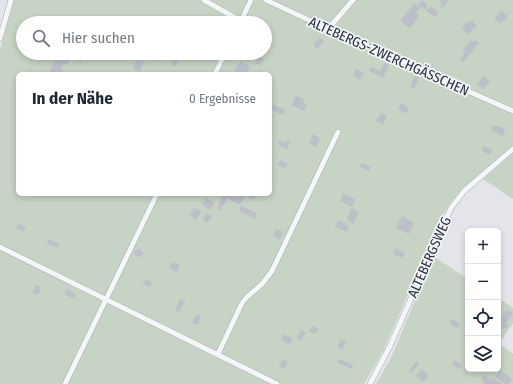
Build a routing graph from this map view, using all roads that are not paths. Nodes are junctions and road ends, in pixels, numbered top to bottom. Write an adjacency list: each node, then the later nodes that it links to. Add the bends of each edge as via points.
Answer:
1 (11, 0): 9 (lane)
2 (204, 0): 6 (lane)
3 (251, 0): 7 (lane)
4 (266, 0): 8 (lane, ALTEBERGS-ZWERCHGÄSSCHEN)
5 (353, 0): 8 (lane)
6 (230, 16)
7 (243, 16)
8 (328, 29): 12 (lane, ALTEBERGS-ZWERCHGÄSSCHEN)
9 (0, 38)
10 (222, 60): 11 (lane)
11 (216, 72)
12 (513, 111)
13 (338, 132): 18 (lane, via 272,271 242,303)
14 (513, 149): 21 (lane, ALTEBERGSWEG, via 464,192 451,208 390,346)
15 (156, 196): 17 (lane)
16 (0, 247): 17 (lane)
17 (106, 300): 18 (lane); 19 (lane)
18 (218, 354): 20 (lane)
19 (65, 384)
20 (277, 384)
21 (370, 384)

